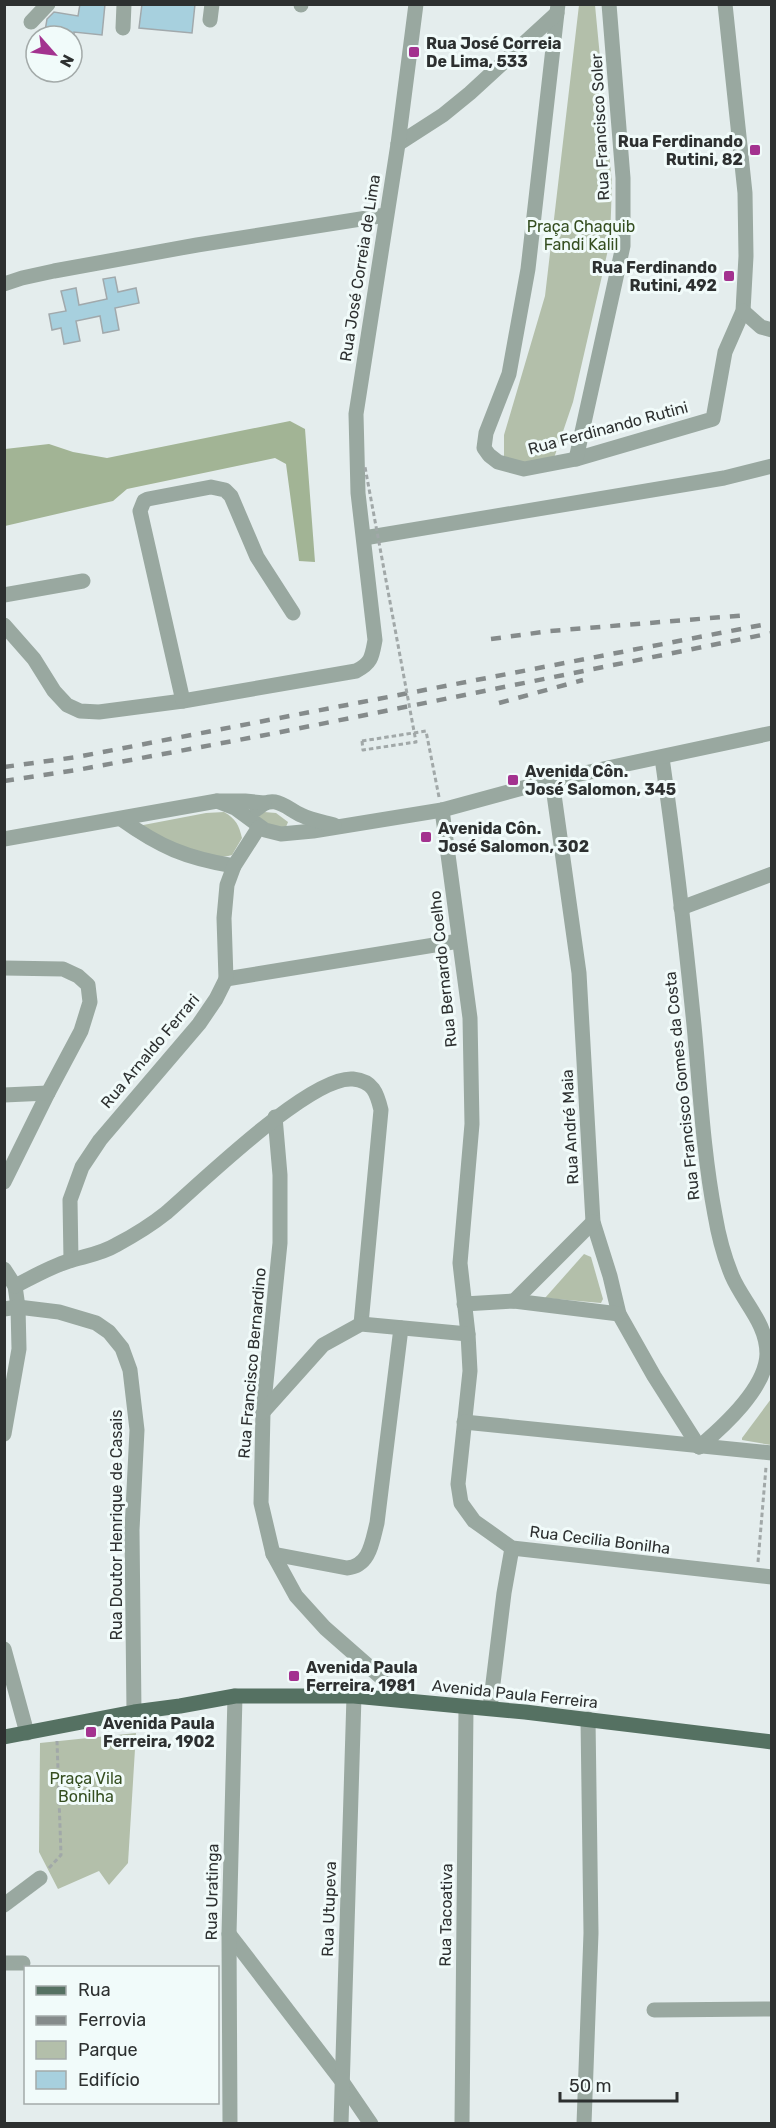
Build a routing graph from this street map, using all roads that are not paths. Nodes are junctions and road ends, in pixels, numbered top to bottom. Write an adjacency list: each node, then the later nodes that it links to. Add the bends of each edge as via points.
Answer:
1 (48, 4): 7 (street)
2 (124, 4): 8 (street)
3 (416, 4): 9 (street, Rua José Correia de Lima)
4 (609, 4): 14 (street, Rua Francisco Soler, via 623,178 623,246)
5 (725, 4): 12 (street, Rua Ferdinando Rutini, via 745,194)
6 (557, 9): 9 (street, via 470,93); 14 (street, Rua Ferdinando Rutini, via 528,269 509,374 484,447 498,462 524,469)
7 (31, 22)
8 (123, 28)
9 (398, 144): 10 (street, Rua José Correia de Lima)
10 (386, 215): 11 (street, via 197,245); 16 (street, Rua José Correia de Lima, via 356,414 358,493)
11 (4, 284)
12 (743, 311): 13 (street, via 761,327); 14 (street, Rua Ferdinando Rutini, via 725,352 712,419)
13 (771, 330)
14 (576, 459)
15 (771, 466): 16 (street, via 724,478)
16 (364, 538): 21 (street, Rua José Correia de Lima, via 375,639 367,665 356,671)
17 (83, 581): 18 (street)
18 (4, 595)
19 (293, 613): 21 (street, via 257,557 225,490 211,487 144,501 140,512)
20 (4, 625): 21 (street, via 34,659 54,691 67,705 80,711)
21 (183, 701)
22 (771, 733): 23 (street)
23 (662, 758): 24 (street); 36 (street, Rua Francisco Gomes da Costa)
24 (552, 780): 27 (street); 44 (street, Rua André Maia, via 579,973)
25 (217, 801): 26 (street); 29 (street); 30 (street, via 235,808)
26 (264, 803): 28 (street, via 286,805); 30 (street, via 255,813)
27 (442, 810): 31 (street); 37 (street, Rua Bernardo Coelho)
28 (298, 814): 31 (street); 32 (street, via 297,823)
29 (121, 819): 33 (street); 34 (street, via 163,847)
30 (257, 825): 32 (street, via 274,833); 34 (street)
31 (336, 826): 32 (street)
32 (288, 833)
33 (4, 839)
34 (234, 866): 39 (street, via 227,885 224,918)
35 (771, 874): 36 (street)
36 (681, 908): 55 (street, Rua Francisco Gomes da Costa, via 715,1217 732,1276 759,1321)
37 (459, 941): 39 (street); 49 (street, Rua Bernardo Coelho, via 470,1018 472,1112 460,1263)
38 (4, 969): 40 (street, via 63,969 88,985 90,1002 81,1031)
39 (226, 979): 45 (street, Rua Arnaldo Ferrari, via 199,1024 100,1140 82,1167 70,1200)
40 (48, 1093): 41 (street); 43 (street)
41 (4, 1095)
42 (275, 1117): 45 (street, via 163,1215 115,1246); 52 (street, via 327,1086 352,1079 377,1092 381,1110); 56 (street, Rua Francisco Bernardino, via 280,1243)
43 (4, 1182)
44 (593, 1222): 48 (street); 51 (street, Rua André Maia)
45 (71, 1260): 47 (street)
46 (4, 1269): 47 (street)
47 (15, 1286): 50 (street)
48 (514, 1301): 49 (street); 51 (street)
49 (464, 1305): 54 (street, Rua Cecilia Bonilha)
50 (11, 1308): 58 (street, via 19,1349); 70 (street, Rua Doutor Henrique de Casais, via 58,1312 96,1323 110,1332 122,1348 130,1370 137,1430 132,1530)
51 (619, 1314): 59 (street, Rua André Maia)
52 (361, 1324): 53 (street); 56 (street, via 323,1345)
53 (401, 1328): 54 (street); 62 (street, via 377,1523 369,1554 355,1568 347,1568)
54 (468, 1334): 57 (street, Rua Cecilia Bonilha, via 470,1371)
55 (769, 1353): 59 (street, Rua Francisco Gomes da Costa, via 747,1399)
56 (262, 1412): 62 (street, Rua Francisco Bernardino, via 261,1503)
57 (464, 1422): 59 (street); 61 (street, Rua Cecilia Bonilha, via 458,1484 461,1503 474,1521)
58 (4, 1434)
59 (699, 1447): 60 (street)
60 (769, 1453)
61 (512, 1548): 63 (street, Rua Cecilia Bonilha); 69 (street)
62 (273, 1554): 67 (street, Rua Francisco Bernardino, via 296,1596 325,1628)
63 (764, 1577)
64 (4, 1649): 72 (street)
65 (235, 1696): 66 (main road, Avenida Paula Ferreira); 70 (main road, Avenida Paula Ferreira); 77 (street, Rua Uratinga)
66 (354, 1696): 67 (main road, Avenida Paula Ferreira); 82 (street, Rua Utupeva)
67 (407, 1700): 68 (main road, Avenida Paula Ferreira)
68 (466, 1707): 69 (main road, Avenida Paula Ferreira); 86 (street, Rua Tacoativa)
69 (490, 1708): 71 (main road, Avenida Paula Ferreira)
70 (134, 1712): 72 (main road, Avenida Paula Ferreira)
71 (588, 1719): 74 (main road, Avenida Paula Ferreira); 87 (street, via 591,1933)
72 (27, 1733): 73 (main road, Avenida Paula Ferreira)
73 (4, 1737)
74 (771, 1742)
75 (40, 1878): 76 (street)
76 (4, 1905)
77 (229, 1934): 82 (street); 83 (street, Rua Uratinga)
78 (4, 1963): 79 (street)
79 (22, 1963)
80 (771, 2009): 81 (street)
81 (654, 2010)
82 (341, 2080): 84 (street, Rua Utupeva); 85 (street)
83 (230, 2124)
84 (341, 2124)
85 (371, 2124)
86 (462, 2124)
87 (584, 2124)

